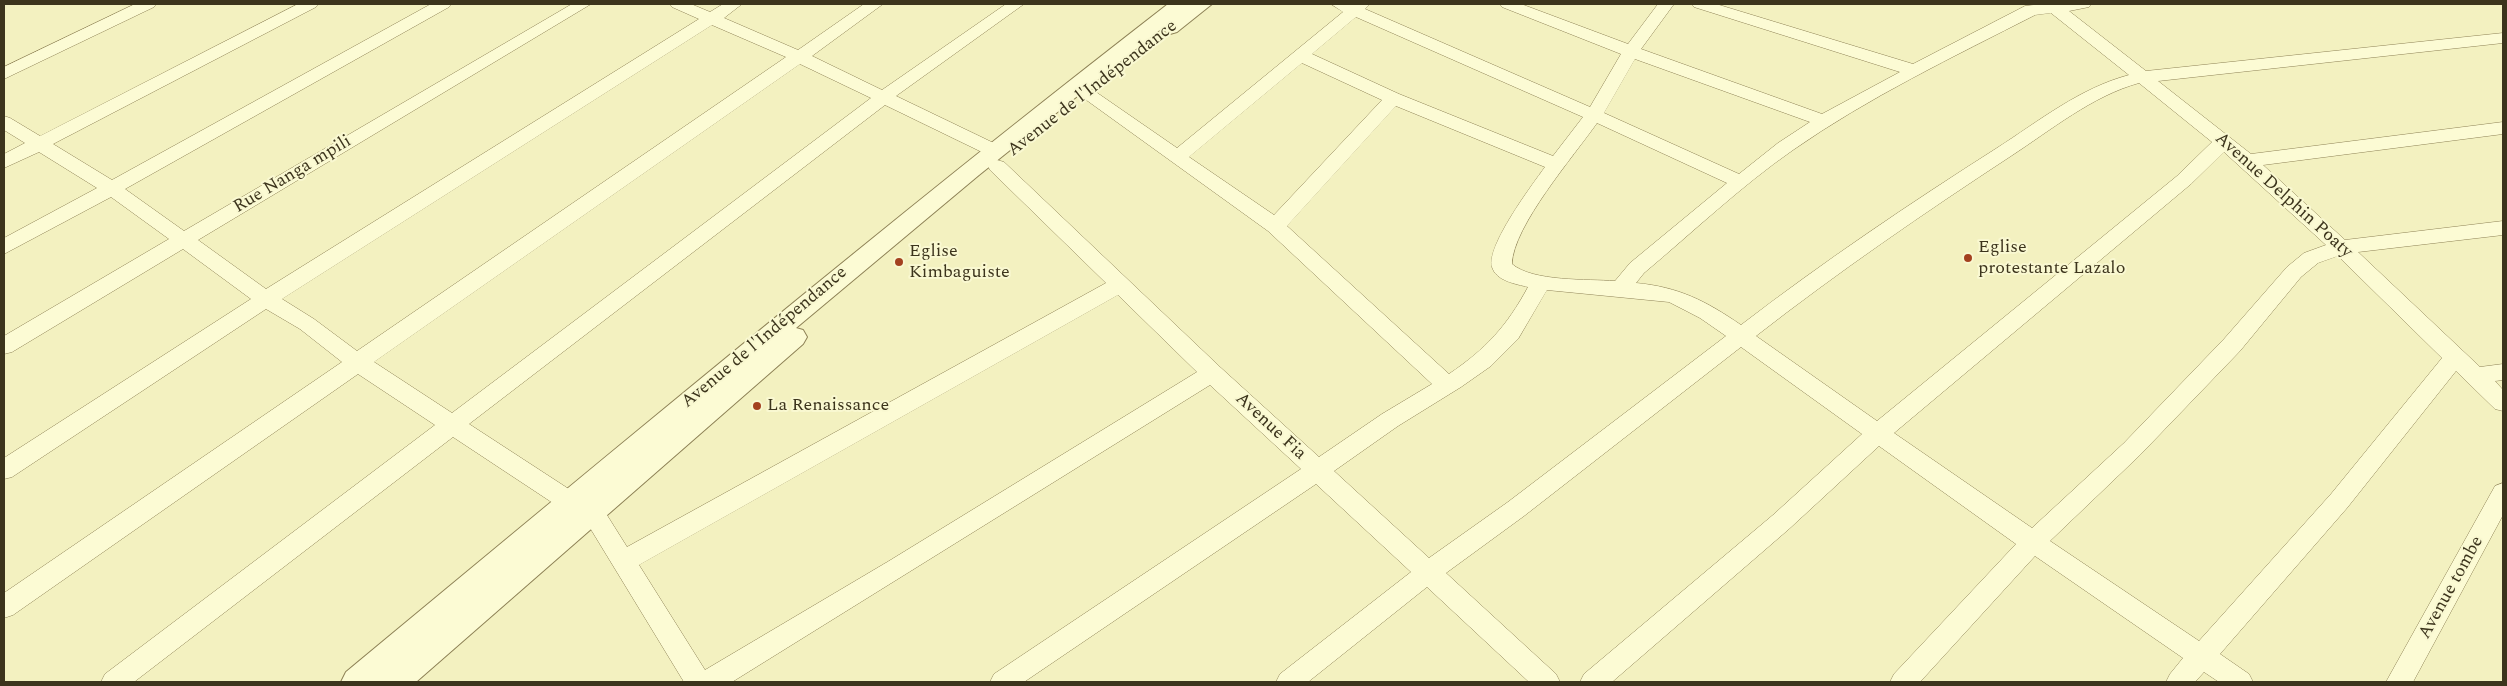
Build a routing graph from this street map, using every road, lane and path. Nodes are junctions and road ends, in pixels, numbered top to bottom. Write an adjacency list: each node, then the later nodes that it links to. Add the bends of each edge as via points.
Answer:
1 (148, 4): 23 (street)
2 (310, 4): 33 (street)
3 (443, 4): 40 (street)
4 (583, 4): 43 (street, Rue Nanga mpili)
5 (678, 4): 17 (street, Avenue Fia)
6 (734, 4): 17 (street)
7 (875, 4): 21 (street)
8 (1016, 4): 26 (street)
9 (1180, 4): 35 (street, Avenue de l'Indépendance, via 1059,98)
10 (1202, 4): 25 (street, Avenue de l'Indépendance)
11 (1508, 4): 19 (street)
12 (1666, 4): 19 (street)
13 (1700, 4): 22 (street)
14 (2083, 4): 15 (street)
15 (2053, 5): 22 (street, via 2031,10); 24 (street, Avenue Delphin Poaty)
16 (1352, 6): 20 (street); 28 (street)
17 (711, 19): 21 (street, Avenue Fia); 49 (street)
18 (2503, 38): 24 (street)
19 (1631, 51): 28 (street); 29 (street)
20 (1300, 55): 27 (street); 34 (street)
21 (798, 56): 26 (street, Avenue Fia); 53 (street)
22 (1913, 70): 29 (street)
23 (4, 74)
24 (2142, 77): 32 (street, Avenue Delphin Poaty); 50 (street, via 2095,93 2062,114 1873,240)
25 (1087, 94): 34 (street); 35 (street, Avenue de l'Indépendance)
26 (885, 96): 35 (street, Avenue Fia); 59 (street)
27 (1393, 98): 38 (street); 41 (street)
28 (1594, 115): 38 (street); 39 (street)
29 (1824, 121): 39 (street)
30 (4, 122): 33 (street)
31 (2503, 128): 36 (street)
32 (2223, 142): 36 (street, Avenue Delphin Poaty); 60 (street, via 2184,180)
33 (39, 144): 37 (street); 40 (street)
34 (1179, 156): 41 (street)
35 (996, 158): 47 (street, Avenue Fia); 64 (street, Avenue de l'Indépendance, via 880,243)
36 (2247, 161): 45 (street, Avenue Delphin Poaty)
37 (4, 162)
38 (1555, 164): 46 (street, via 1500,260 1506,273)
39 (1741, 182): 48 (street, via 1636,268)
40 (111, 188): 43 (street); 44 (street)
41 (1275, 226): 57 (street)
42 (2503, 228): 45 (street)
43 (184, 240): 49 (street); 51 (street, Rue Nanga mpili)
44 (4, 247)
45 (2341, 248): 52 (street, Avenue Delphin Poaty); 65 (street, via 2311,258 2294,272 2232,345 2132,449)
46 (1540, 283): 48 (street); 57 (street, via 1521,320 1497,348)
47 (1118, 285): 55 (street, Avenue Fia); 66 (street)
48 (1620, 289): 50 (street, via 1669,294 1686,301)
49 (266, 299): 53 (street, via 307,324); 61 (street)
50 (1739, 335): 60 (street); 67 (street, via 1516,509)
51 (4, 346)
52 (2456, 356): 56 (street, Avenue Delphin Poaty); 69 (street, via 2339,501)
53 (358, 363): 59 (street); 68 (street)
54 (2503, 372): 56 (street)
55 (1212, 373): 62 (street, Avenue Fia); 74 (street)
56 (2476, 376): 58 (street, Avenue Delphin Poaty)
57 (1446, 384): 62 (street)
58 (2503, 403)
59 (453, 427): 64 (street); 70 (street)
60 (1877, 434): 65 (street); 78 (street, via 1781,522)
61 (4, 470)
62 (1317, 471): 67 (street, Avenue Fia); 75 (street)
63 (2503, 493): 82 (street, Avenue tombe)
64 (581, 506): 66 (street); 71 (street, Avenue de l'Indépendance); 72 (street, Avenue de l'Indépendance)
65 (2033, 542): 69 (street); 79 (street)
66 (624, 561): 73 (street)
67 (1427, 573): 76 (street); 77 (street, Avenue Fia)
68 (4, 606)
69 (2201, 656): 80 (street); 81 (street)
70 (114, 682)
71 (358, 682)
72 (392, 682)
73 (698, 682)
74 (709, 682)
75 (1003, 682)
76 (1289, 682)
77 (1547, 682)
78 (1593, 682)
79 (1903, 682)
80 (2179, 682)
81 (2240, 682)
82 (2399, 682)

